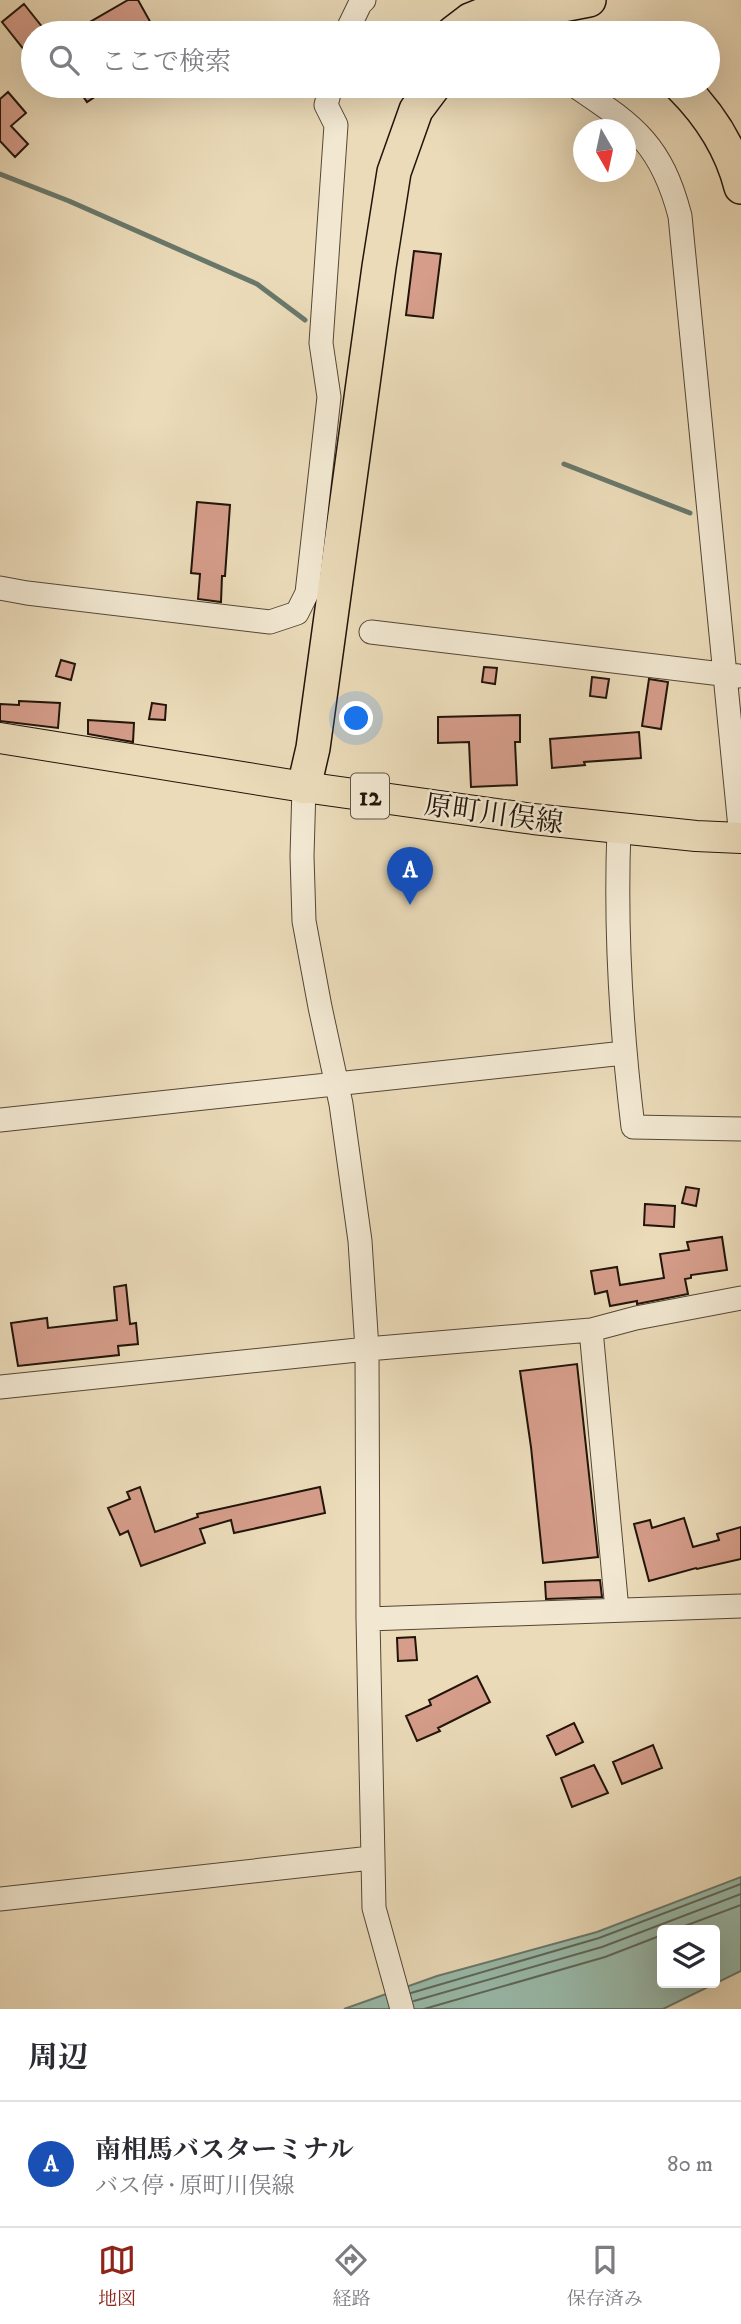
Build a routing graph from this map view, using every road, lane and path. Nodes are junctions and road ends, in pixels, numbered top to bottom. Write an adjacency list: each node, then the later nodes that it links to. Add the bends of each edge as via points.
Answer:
1 (364, 0): 5 (street)
2 (480, 0): 6 (highway)
3 (524, 0): 7 (highway)
4 (589, 0): 8 (highway)
5 (352, 21)
6 (454, 21)
7 (469, 21)
8 (510, 21)
9 (328, 98): 15 (street, via 326,105 336,125 321,343 329,397 307,593 297,614 270,622)
10 (404, 98): 19 (highway, via 378,160 300,746)
11 (425, 98): 19 (highway, via 416,110 394,173)
12 (592, 98): 17 (street, via 639,132 673,187)
13 (692, 98): 14 (highway, via 724,141)
14 (741, 187)
15 (0, 587)
16 (371, 632): 17 (street)
17 (733, 675): 21 (street)
18 (0, 738): 19 (main road, 原町川俣線 / 12)
19 (304, 787): 20 (main road, 原町川俣線 / 12); 23 (street, via 304,921)
20 (619, 829): 21 (main road, 原町川俣線 / 12); 22 (street, via 616,893)
21 (741, 838)
22 (624, 1054): 23 (street); 25 (street, via 633,1126)
23 (337, 1085): 24 (street); 28 (street, via 360,1241)
24 (0, 1120)
25 (741, 1129)
26 (741, 1298): 27 (street)
27 (592, 1330): 28 (street); 31 (street)
28 (367, 1349): 29 (street); 32 (street)
29 (0, 1387)
30 (741, 1606): 31 (street)
31 (617, 1610): 32 (street)
32 (368, 1619): 33 (street)
33 (371, 1858): 34 (street); 35 (street, via 374,1908)
34 (0, 1899)
35 (402, 2009)

